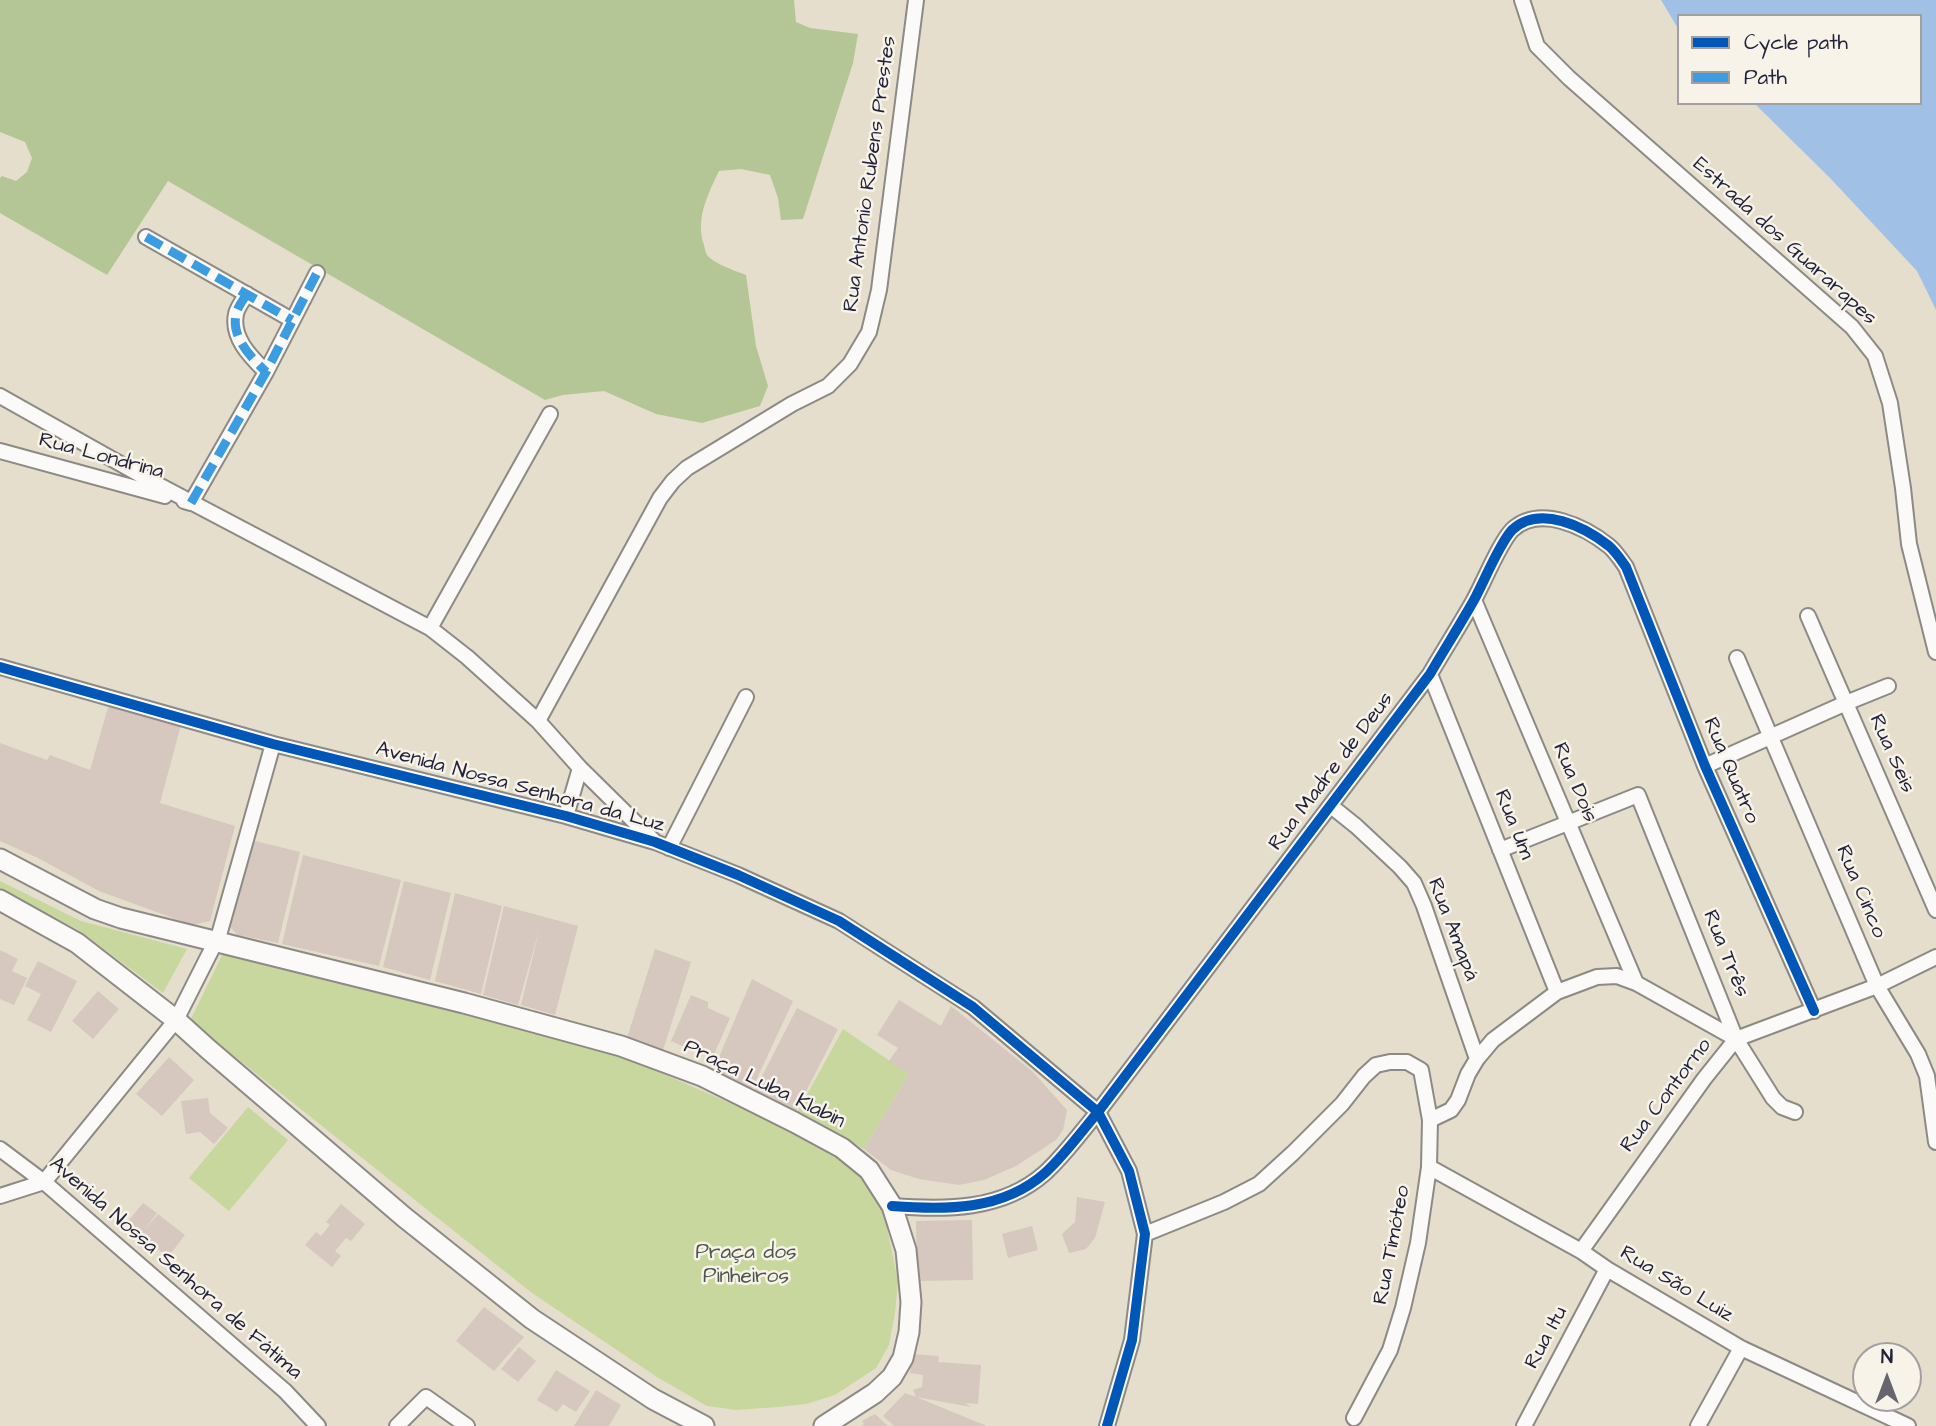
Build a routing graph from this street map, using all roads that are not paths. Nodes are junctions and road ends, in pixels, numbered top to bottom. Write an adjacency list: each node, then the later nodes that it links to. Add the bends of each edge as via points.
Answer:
1 (916, 0): 23 (street, Rua Antonio Rubens Prestes, via 879,290 869,332 850,364 828,386 687,468 673,481)
2 (1522, 0): 16 (street, Estrada dos Guararapes, via 1537,46 1852,327 1875,356 1890,403 1909,544)
3 (146, 237): 5 (street)
4 (317, 274): 6 (street)
5 (247, 294): 6 (street); 7 (street, via 236,313 236,329 245,351)
6 (292, 320): 7 (street)
7 (266, 372): 11 (street)
8 (0, 396): 11 (street)
9 (550, 414): 15 (street)
10 (0, 451): 11 (street, Rua Londrina)
11 (191, 503): 15 (street)
12 (1611, 547): 13 (street, Rua Madre de Deus, via 1555,518 1529,521 1512,530); 26 (street, Rua Quatro, via 1630,576)
13 (1474, 600): 19 (street, Rua Madre de Deus); 30 (street, Rua Dois)
14 (1808, 616): 22 (street, Rua Seis)
15 (430, 628): 23 (street)
16 (1936, 652)
17 (1737, 658): 24 (street, Rua Cinco)
18 (0, 667): 25 (street, Avenida Nossa Senhora da Luz)
19 (1430, 674): 28 (street, Rua Madre de Deus); 32 (street, Rua Um)
20 (1888, 686): 22 (street)
21 (746, 697): 31 (street)
22 (1846, 703): 24 (street); 35 (street, Rua Seis)
23 (538, 721): 27 (street)
24 (1771, 737): 26 (street); 39 (street, Rua Cinco)
25 (273, 744): 29 (street, Avenida Nossa Senhora da Luz); 36 (street)
26 (1705, 766): 41 (street, Rua Quatro)
27 (580, 768): 29 (street); 31 (street)
28 (1331, 806): 44 (street, Rua Amapá, via 1414,883); 45 (street, Rua Madre de Deus)
29 (566, 816): 31 (street, Avenida Nossa Senhora da Luz)
30 (1569, 823): 32 (street); 38 (street, Rua Dois); 43 (street, Rua Três, via 1638,795)
31 (662, 845): 45 (street, Avenida Nossa Senhora da Luz, via 839,921 973,1007)
32 (1500, 850): 40 (street, Rua Um)
33 (0, 859): 36 (main road, Praça Luba Klabin, via 95,909)
34 (0, 900): 42 (main road, via 77,943)
35 (1936, 910)
36 (217, 942): 42 (street); 53 (main road, Praça Luba Klabin, via 621,1046 702,1076 842,1148 869,1170)
37 (1936, 957): 39 (street)
38 (1636, 982): 40 (street, Rua Contorno, via 1617,976 1597,977); 43 (street, Rua Contorno)
39 (1877, 986): 41 (street); 48 (street, Rua Cinco, via 1927,1076)
40 (1556, 992): 44 (street, Rua Contorno, via 1493,1040)
41 (1814, 1011): 43 (street)
42 (176, 1020): 51 (street); 62 (main road, via 404,1217 532,1319)
43 (1736, 1039): 46 (street, Rua Três, via 1773,1098); 55 (street, Rua Contorno)
44 (1476, 1059): 47 (street, Rua Contorno, via 1451,1110)
45 (1098, 1112): 53 (street, Rua Madre de Deus, via 1045,1173 1019,1191 957,1208); 54 (street, Avenida Nossa Senhora da Luz, via 1129,1171)
46 (1795, 1112)
47 (1430, 1120): 50 (street, Rua Timóteo); 54 (street, Rua Timóteo, via 1421,1070 1407,1062 1376,1065 1259,1184)
48 (1936, 1142)
49 (0, 1149): 51 (street, Avenida Nossa Senhora de Fátima)
50 (1429, 1167): 55 (street, Rua São Luiz); 58 (street, Rua Timóteo, via 1418,1243 1390,1350)
51 (44, 1182): 52 (street); 59 (street, Avenida Nossa Senhora de Fátima, via 285,1391)
52 (0, 1196)
53 (892, 1206): 63 (main road, Praça Luba Klabin, via 906,1250 911,1302 903,1358 875,1393)
54 (1145, 1234): 64 (street, Avenida Nossa Senhora da Luz, via 1132,1339)
55 (1581, 1251): 56 (street, Rua São Luiz)
56 (1607, 1269): 57 (street, Rua São Luiz); 65 (street, Rua Itu)
57 (1741, 1348): 66 (street); 67 (street, Rua São Luiz)
58 (1354, 1418)
59 (318, 1426)
60 (397, 1426): 61 (street, via 426,1397)
61 (467, 1426)
62 (704, 1426)
63 (824, 1426)
64 (1107, 1426)
65 (1524, 1426)
66 (1698, 1426)
67 (1907, 1426)

